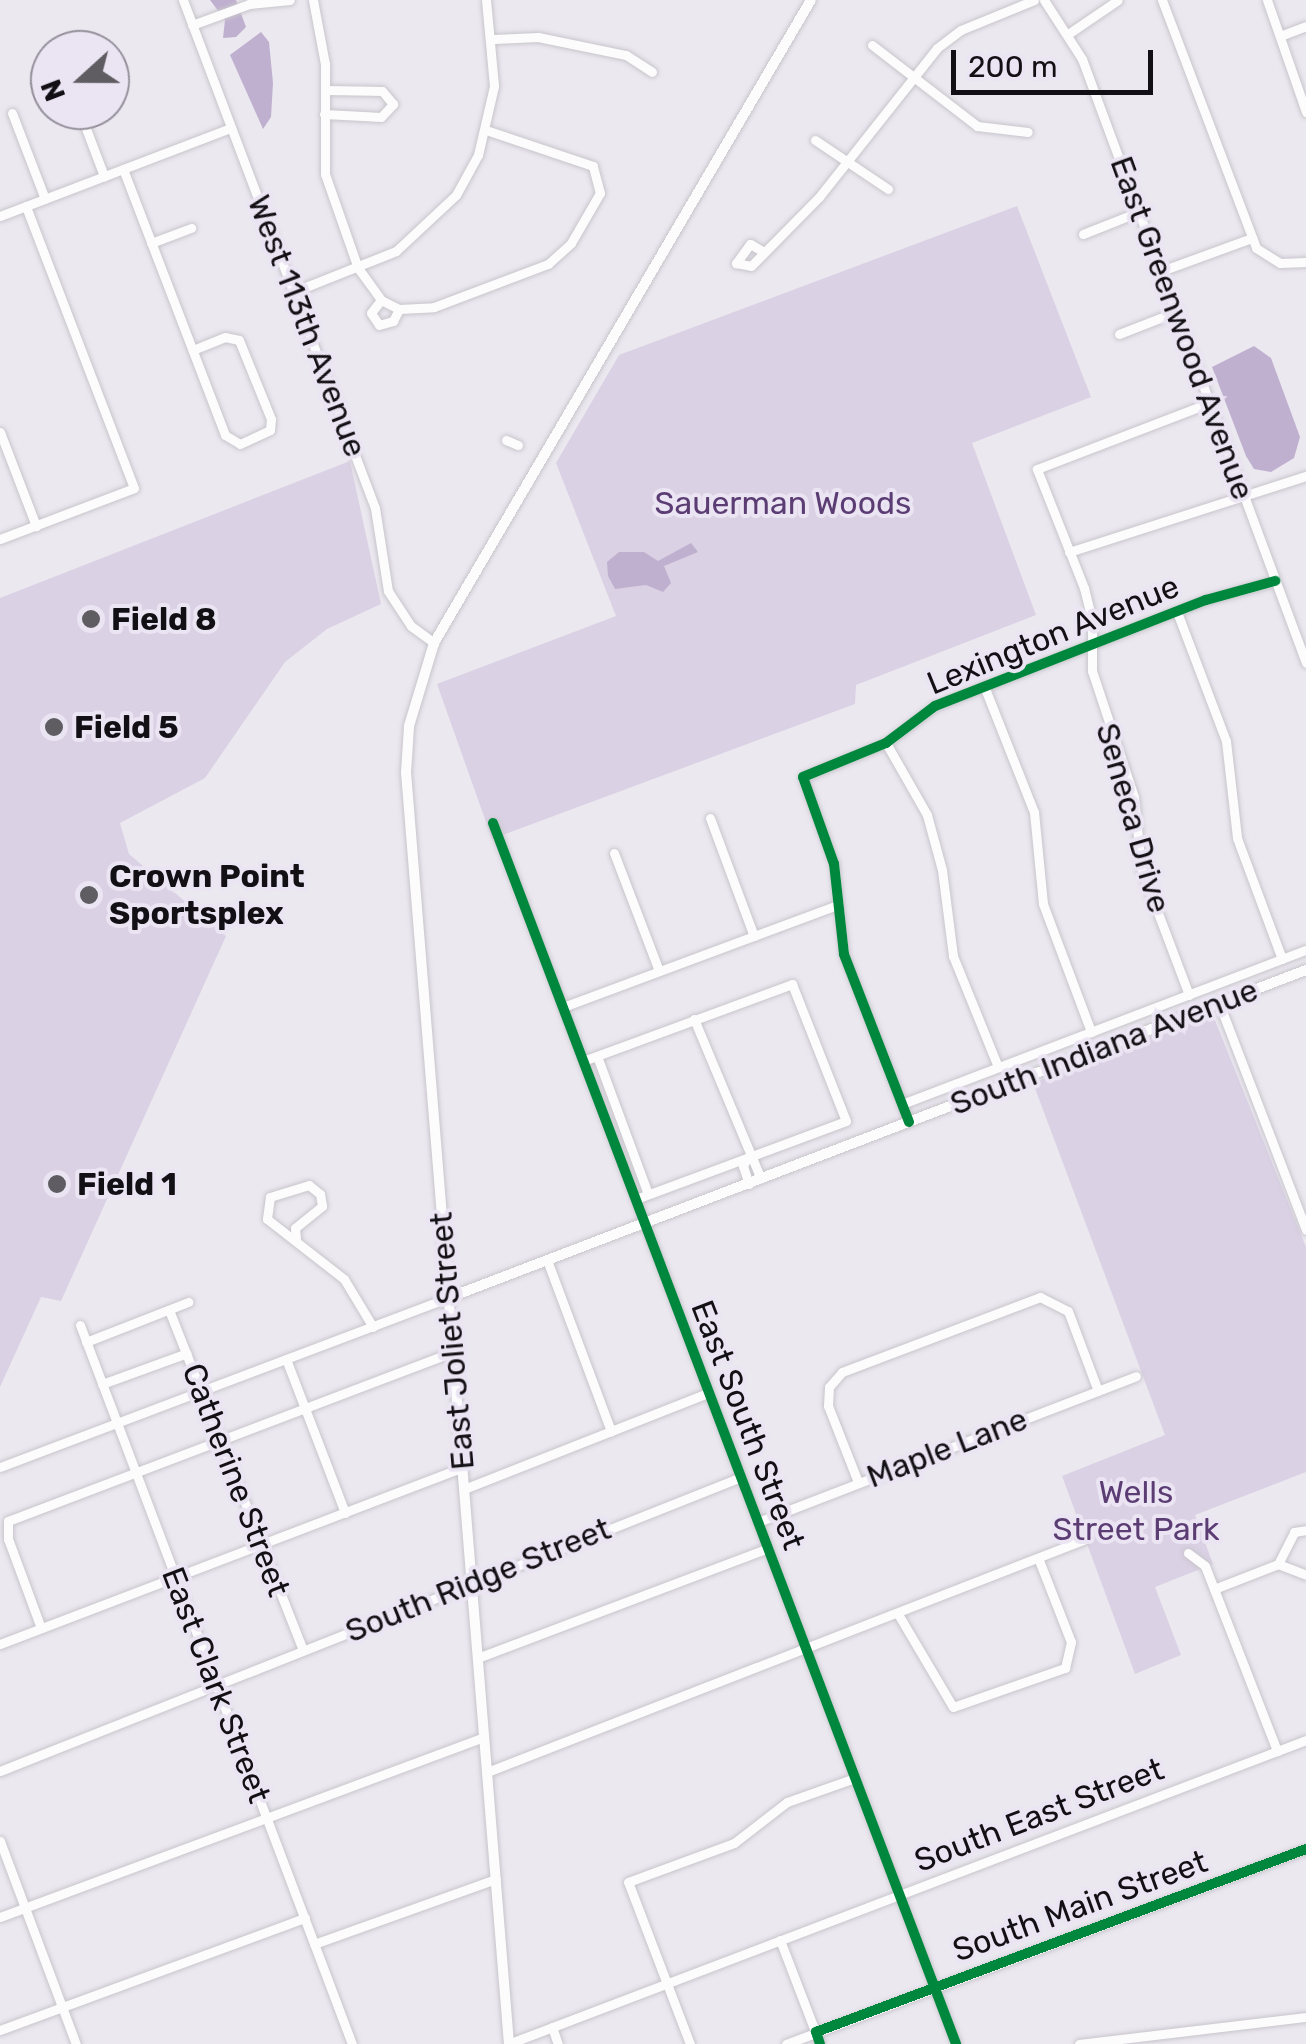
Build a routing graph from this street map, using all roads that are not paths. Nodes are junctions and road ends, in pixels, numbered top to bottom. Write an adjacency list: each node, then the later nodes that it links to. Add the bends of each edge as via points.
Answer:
1 (183, 0): 12 (street, West 113th Avenue)
2 (290, 0): 11 (street)
3 (314, 0): 20 (street)
4 (486, 0): 16 (street)
5 (810, 0): 62 (main road, East Joliet Street)
6 (1034, 0): 19 (street, via 961,30)
7 (1044, 0): 14 (street, East Greenwood Avenue)
8 (1118, 0): 14 (street)
9 (1162, 0): 39 (street)
10 (1267, 0): 15 (street)
11 (248, 4): 12 (street)
12 (192, 25): 24 (street, West 113th Avenue)
13 (1306, 26): 15 (street)
14 (1068, 34): 35 (street, East Greenwood Avenue)
15 (1280, 36): 21 (street)
16 (494, 39): 18 (street, via 538,38 626,56); 26 (street)
17 (872, 45): 19 (street)
18 (652, 72)
19 (912, 78): 27 (street, via 977,126); 29 (street)
20 (326, 90): 23 (street); 23 (street, via 382,91 393,104 381,117)
21 (1306, 112)
22 (12, 113): 33 (street)
23 (324, 114): 43 (street, via 325,174)
24 (231, 128): 30 (street); 45 (street, West 113th Avenue)
25 (86, 130): 31 (street)
26 (486, 130): 43 (street, via 468,176 443,212 396,251); 47 (street, via 587,160 598,174 597,200 572,243 548,264 434,308)
27 (1028, 132)
28 (815, 140): 29 (street)
29 (851, 159): 32 (street); 41 (street)
30 (123, 168): 31 (street); 40 (street)
31 (104, 176): 33 (street)
32 (888, 189)
33 (45, 198): 34 (street)
34 (26, 206): 36 (street); 57 (street, via 134,488)
35 (1142, 211): 38 (street); 44 (street, East Greenwood Avenue)
36 (0, 216)
37 (190, 228): 40 (street)
38 (1083, 234)
39 (1252, 238): 42 (street, via 1264,257); 44 (street)
40 (151, 243): 50 (street)
41 (764, 252)
42 (1306, 262)
43 (358, 268): 45 (street); 46 (street)
44 (1164, 270): 48 (street, East Greenwood Avenue)
45 (293, 292): 62 (street, West 113th Avenue, via 376,508 388,592 411,626)
46 (381, 300): 47 (street); 47 (street, via 372,312 379,325 393,322)
47 (399, 308)
48 (1178, 310): 49 (street); 51 (street, East Greenwood Avenue)
49 (1119, 334)
50 (192, 350): 50 (street, via 228,442 240,444 270,430 272,419 240,340 225,337)
51 (1209, 403): 56 (street, East Greenwood Avenue); 59 (street, Seneca Drive, via 1037,468)
52 (0, 432): 57 (street)
53 (506, 440): 54 (street)
54 (518, 445)
55 (1306, 476): 56 (street)
56 (1245, 500): 59 (street, via 1179,512); 60 (street, East Greenwood Avenue)
57 (36, 526): 58 (street)
58 (0, 539)
59 (1070, 552): 63 (street, Seneca Drive, via 1092,620)
60 (1275, 582): 61 (street, Lexington Avenue); 64 (street, East Greenwood Avenue)
61 (1177, 612): 63 (street, Lexington Avenue); 73 (street, via 1226,740 1237,838)
62 (434, 643): 97 (main road, East Joliet Street, via 414,699 406,773)
63 (1091, 646): 65 (street, Lexington Avenue); 76 (street, Seneca Drive, via 1096,688 1134,797 1141,868)
64 (1306, 664)
65 (984, 686): 66 (street, Lexington Avenue, via 935,706); 81 (street, via 1034,812 1043,904)
66 (886, 743): 70 (street, Lexington Avenue, via 803,777 834,864); 85 (street, via 932,831 953,956)
67 (710, 818): 71 (street)
68 (493, 823): 78 (street, East South Street)
69 (614, 854): 75 (street)
70 (838, 905): 71 (street); 86 (street, via 844,954)
71 (754, 936): 75 (street)
72 (1306, 950): 73 (street)
73 (1282, 959): 76 (street)
74 (1306, 970): 77 (main road, South Indiana Avenue)
75 (658, 971): 78 (street)
76 (1189, 995): 79 (street)
77 (1219, 1004): 82 (main road, South Indiana Avenue); 94 (street)
78 (563, 1007): 84 (street, East South Street)
79 (1128, 1018): 81 (street); 82 (street)
80 (694, 1020): 83 (street); 88 (street); 88 (street, via 792,984 846,1122)
81 (1091, 1032): 85 (street)
82 (1134, 1036): 87 (main road, South Indiana Avenue)
83 (597, 1056): 84 (street); 91 (street)
84 (584, 1061): 92 (street, East South Street)
85 (998, 1067): 86 (street)
86 (902, 1104): 87 (street)
87 (909, 1122): 89 (main road, South Indiana Avenue)
88 (747, 1158): 89 (street); 90 (street); 91 (street)
89 (761, 1179): 90 (main road, South Indiana Avenue)
90 (749, 1184): 93 (main road, South Indiana Avenue)
91 (648, 1194): 92 (street)
92 (636, 1199): 93 (street, East South Street)
93 (645, 1223): 96 (main road, South Indiana Avenue); 110 (street, East South Street)
94 (1306, 1230)
95 (296, 1239): 95 (street, via 267,1219 266,1208 276,1194 309,1185 322,1206 296,1228); 101 (street, via 344,1278)
96 (548, 1260): 97 (main road, South Indiana Avenue); 113 (street)
97 (448, 1298): 101 (street, South Indiana Avenue); 103 (main road, East Joliet Street)
98 (188, 1302): 99 (street)
99 (169, 1310): 102 (street); 104 (street, Catherine Street)
100 (80, 1325): 102 (street, East Clark Street)
101 (373, 1327): 105 (street, South Indiana Avenue)
102 (86, 1342): 107 (street, East Clark Street)
103 (452, 1352): 111 (street); 116 (main road, East Joliet Street)
104 (187, 1353): 107 (street); 108 (street, Catherine Street)
105 (286, 1360): 108 (street, South Indiana Avenue); 111 (street)
106 (1136, 1376): 109 (street, Maple Lane)
107 (102, 1384): 112 (street, East Clark Street)
108 (201, 1391): 112 (street, South Indiana Avenue); 114 (street, Catherine Street)
109 (1098, 1391): 119 (street, Maple Lane); 119 (street, via 1068,1311 1040,1298 842,1372 829,1388 828,1406)
110 (708, 1393): 113 (street); 118 (street, East South Street)
111 (305, 1408): 114 (street); 121 (street)
112 (117, 1423): 115 (street, South Indiana Avenue); 117 (street, East Clark Street)
113 (611, 1432): 120 (street)
114 (220, 1440): 117 (street); 125 (street, Catherine Street)
115 (0, 1468)
116 (462, 1468): 120 (main road, East Joliet Street); 121 (street)
117 (136, 1472): 131 (street, East Clark Street); 135 (street, via 5,1525)
118 (741, 1476): 122 (street, East South Street); 132 (street, South Ridge Street)
119 (858, 1482): 122 (street, Maple Lane)
120 (464, 1488): 132 (main road, East Joliet Street)
121 (345, 1513): 125 (street)
122 (758, 1522): 126 (street, East South Street)
123 (1306, 1530): 129 (street, via 1294,1532)
124 (1083, 1540): 128 (street)
125 (262, 1544): 131 (street); 137 (street, Catherine Street)
126 (768, 1548): 138 (street, East South Street); 139 (street)
127 (1188, 1554): 133 (street, via 1202,1561)
128 (1038, 1558): 134 (street); 134 (street, via 1071,1642 1065,1668 953,1707)
129 (1278, 1564): 130 (street); 133 (street)
130 (1306, 1575)
131 (175, 1578): 135 (street); 140 (street, East Clark Street)
132 (472, 1583): 137 (street, South Ridge Street); 139 (main road, East Joliet Street)
133 (1214, 1589): 143 (street)
134 (898, 1614): 138 (street)
135 (41, 1628): 136 (street)
136 (0, 1644)
137 (304, 1650): 140 (street, South Ridge Street)
138 (806, 1650): 145 (street); 146 (street, East South Street)
139 (480, 1657): 141 (main road, East Joliet Street)
140 (216, 1685): 144 (street, South Ridge Street); 147 (street, East Clark Street)
141 (484, 1736): 145 (main road, East Joliet Street); 147 (street)
142 (1306, 1740): 143 (street, South East Street)
143 (1277, 1751): 151 (street, South East Street)
144 (0, 1771)
145 (487, 1772): 150 (main road, East Joliet Street)
146 (856, 1778): 151 (street, East South Street); 157 (street, via 787,1802 734,1843 628,1882)
147 (266, 1818): 152 (street); 154 (street, East Clark Street)
148 (0, 1841): 152 (street)
149 (1306, 1849): 158 (street, South Main Street)
150 (496, 1879): 156 (street); 166 (main road, East Joliet Street)
151 (900, 1894): 155 (street, South East Street); 158 (street, East South Street)
152 (26, 1908): 153 (street); 159 (street)
153 (0, 1917)
154 (304, 1918): 156 (street, East Clark Street); 159 (street)
155 (780, 1940): 157 (street, South East Street); 163 (street)
156 (314, 1944): 165 (street, East Clark Street)
157 (667, 1983): 161 (street, South East Street); 168 (street)
158 (934, 1987): 163 (street, South Main Street); 171 (street, East South Street)
159 (62, 2008): 162 (street); 164 (street)
160 (1306, 2017): 172 (street)
161 (552, 2027): 166 (street, South East Street); 167 (street)
162 (0, 2030)
163 (816, 2032): 169 (street, South Main Street); 170 (street)
164 (76, 2044)
165 (352, 2044)
166 (509, 2044)
167 (558, 2044)
168 (690, 2044)
169 (786, 2044)
170 (820, 2044)
171 (956, 2044)
172 (1079, 2044)

